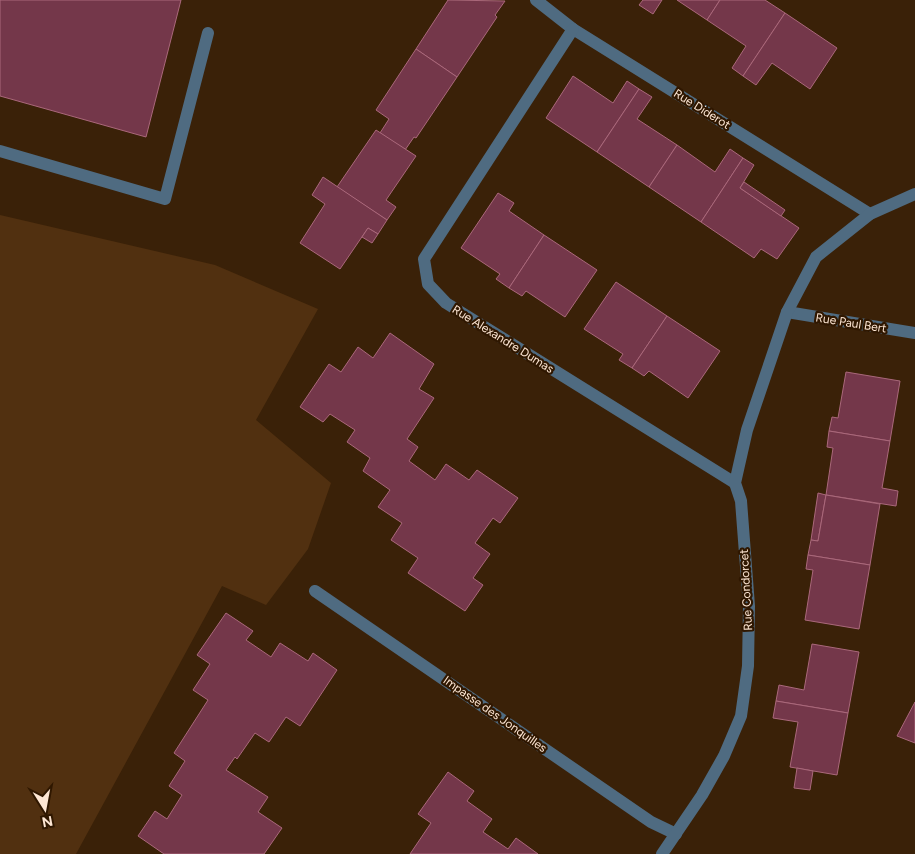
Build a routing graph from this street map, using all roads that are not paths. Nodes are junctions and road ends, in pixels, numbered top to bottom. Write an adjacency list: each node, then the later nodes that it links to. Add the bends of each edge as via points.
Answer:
1 (536, 0): 2 (street, Rue Diderot)
2 (573, 29): 6 (street, Rue Diderot); 9 (street, Rue Alexandre Dumas, via 424,259 428,284 446,303)
3 (208, 33): 4 (street, via 165,199)
4 (0, 151)
5 (915, 194): 6 (street, Rue Condorcet)
6 (870, 214): 7 (street, Rue Condorcet, via 816,258)
7 (787, 312): 8 (street, Rue Paul Bert); 9 (street, Rue Condorcet, via 747,430)
8 (915, 333)
9 (735, 482): 11 (street, Rue Condorcet, via 741,501 749,606 748,666 741,716 724,756)
10 (315, 590): 11 (street, Impasse des Jonquilles, via 651,822)
11 (676, 834): 12 (street, Rue Condorcet)
12 (662, 854)

